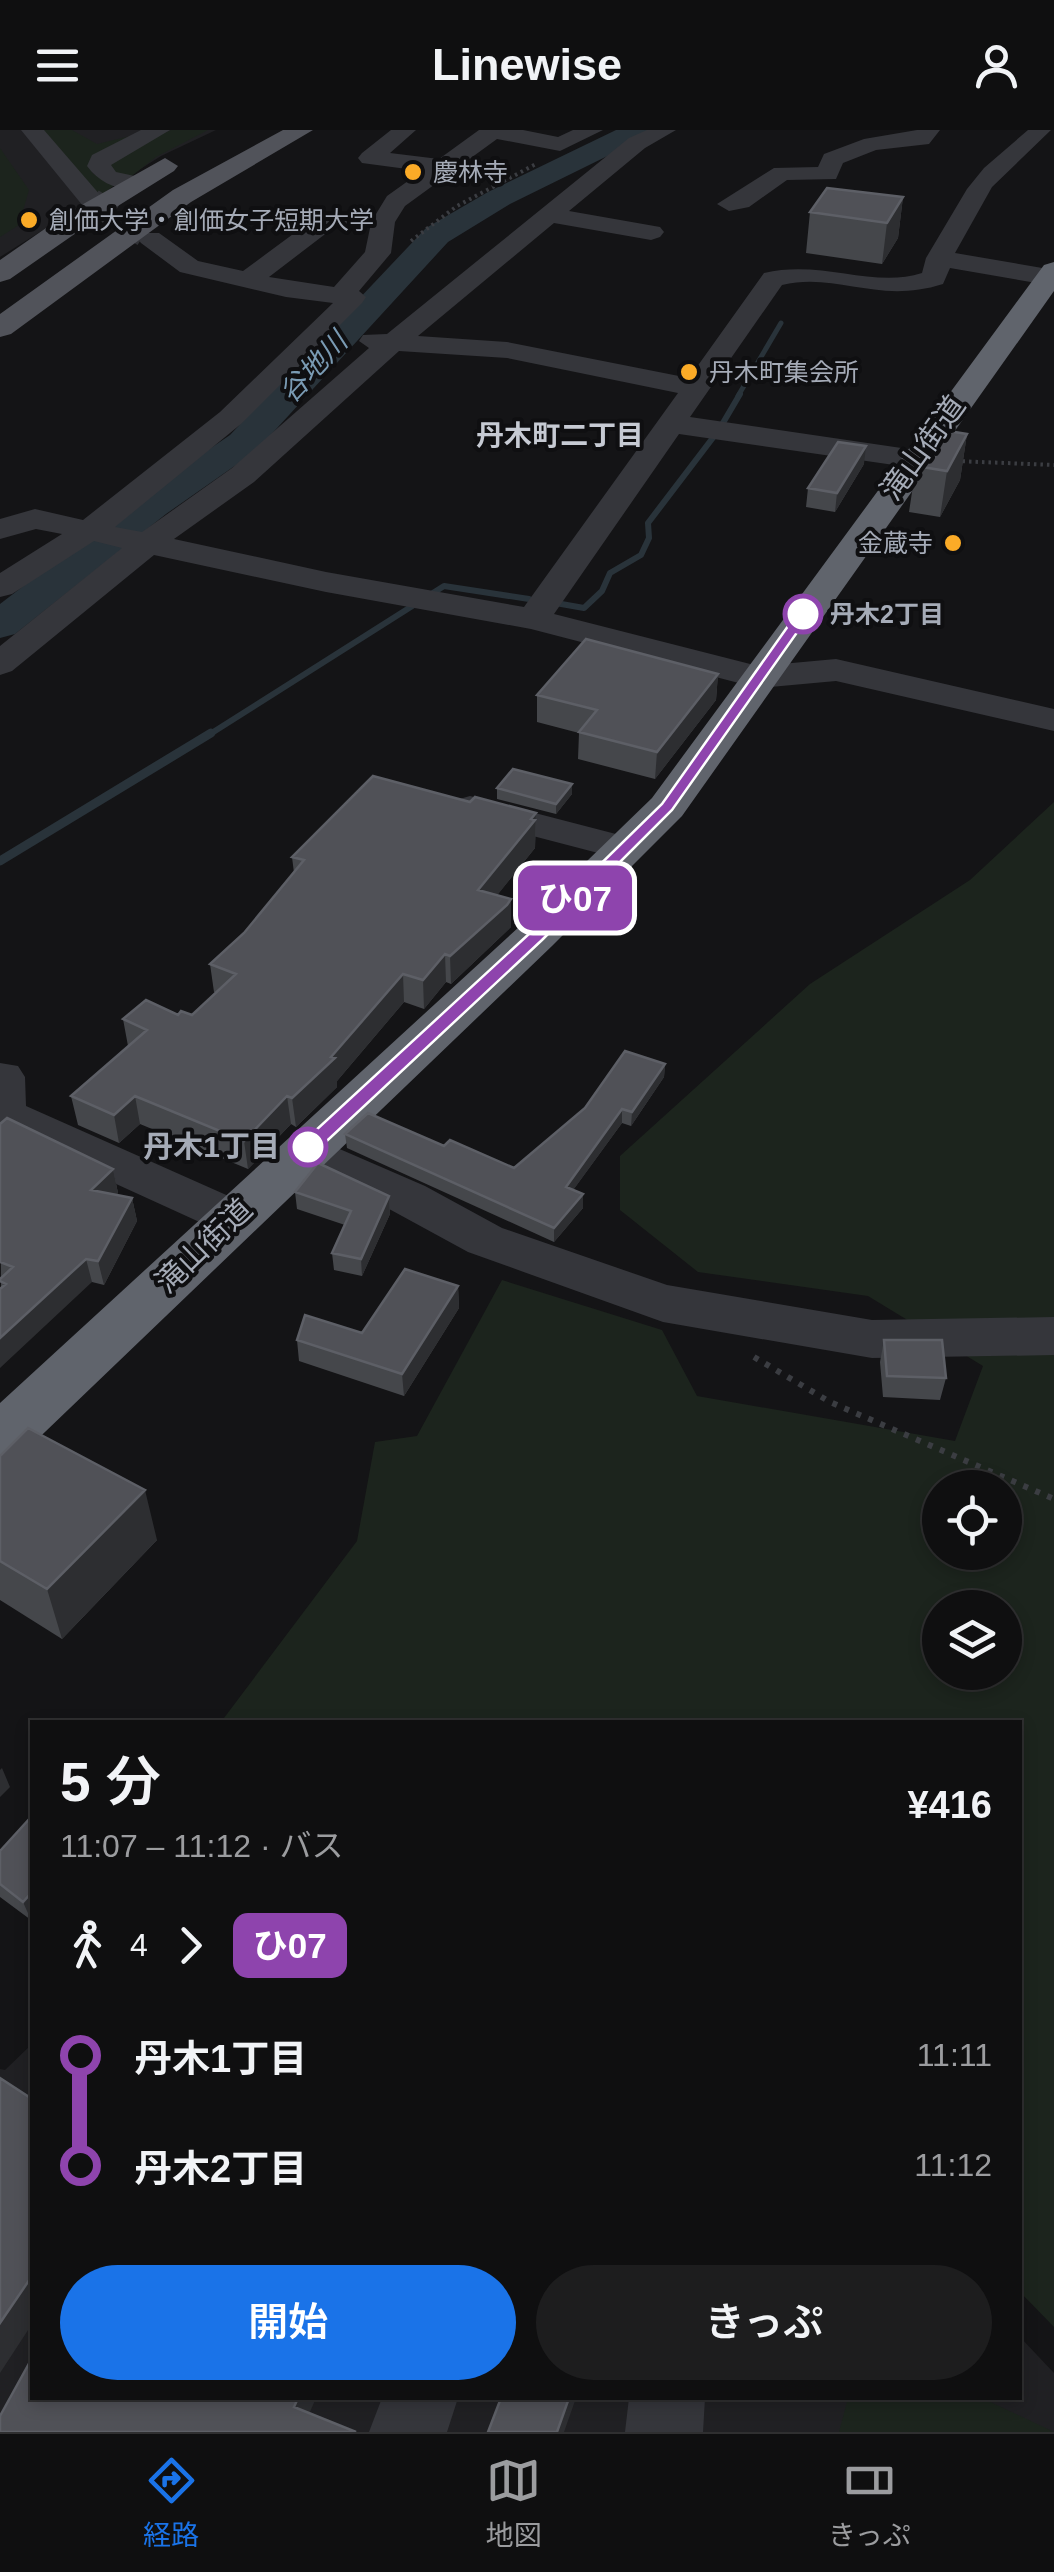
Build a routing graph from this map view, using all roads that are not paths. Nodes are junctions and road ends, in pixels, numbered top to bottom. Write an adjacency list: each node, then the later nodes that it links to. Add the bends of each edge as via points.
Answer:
1 (32, 130): 17 (street)
2 (255, 130): 23 (main road)
3 (278, 130): 29 (main road, via 122,221)
4 (301, 130): 28 (main road, via 182,196)
5 (406, 130): 14 (street, via 370,158)
6 (493, 130): 7 (street, via 560,144); 14 (street)
7 (592, 130)
8 (665, 130): 18 (street, via 637,143)
9 (929, 130): 16 (street, via 921,138 872,144 832,159 828,174 782,173)
10 (1040, 130): 22 (street, via 989,176)
11 (156, 131): 12 (street); 15 (street, via 100,160 108,177)
12 (104, 134)
13 (189, 153): 15 (main road)
14 (442, 166): 19 (street, via 396,201)
15 (136, 183): 23 (main road)
16 (730, 204)
17 (85, 205): 23 (main road, via 53,214)
18 (549, 215): 20 (street); 33 (street)
19 (383, 222): 25 (street, via 332,217); 27 (street, via 378,252)
20 (651, 232)
21 (154, 240): 25 (street, via 190,267); 28 (main road, via 88,294)
22 (939, 258): 24 (street); 26 (street, via 934,278)
23 (0, 271)
24 (1053, 275): 36 (highway, 滝山街道)
25 (250, 279): 27 (street)
26 (893, 287): 30 (street); 34 (street, via 773,279)
27 (348, 295): 32 (street)
28 (36, 300): 31 (main road)
29 (0, 310)
30 (876, 312)
31 (0, 328)
32 (324, 335): 33 (street); 38 (street)
33 (381, 342): 34 (street, via 507,350); 39 (street, via 243,475)
34 (698, 388): 35 (street)
35 (674, 424): 36 (street); 41 (street)
36 (915, 459): 43 (highway, 滝山街道)
37 (0, 529): 38 (street, via 35,519)
38 (94, 532): 39 (street); 40 (street)
39 (142, 543): 41 (street); 42 (street)
40 (0, 587)
41 (533, 619): 43 (street)
42 (0, 664)
43 (758, 677): 44 (street, via 836,670); 46 (highway, 滝山街道, via 667,807)
44 (1054, 720)
45 (441, 800): 46 (street)
46 (625, 848): 48 (highway, 滝山街道)
47 (2, 1077): 49 (street, via 3,1114)
48 (305, 1150): 49 (highway, 滝山街道); 50 (street, via 486,1240 663,1303 872,1339)
49 (234, 1218): 51 (highway, 滝山街道)
50 (1054, 1336)
51 (0, 1439)
52 (419, 2400): 54 (street)
53 (668, 2400): 55 (street)
54 (408, 2432)
55 (664, 2432)

